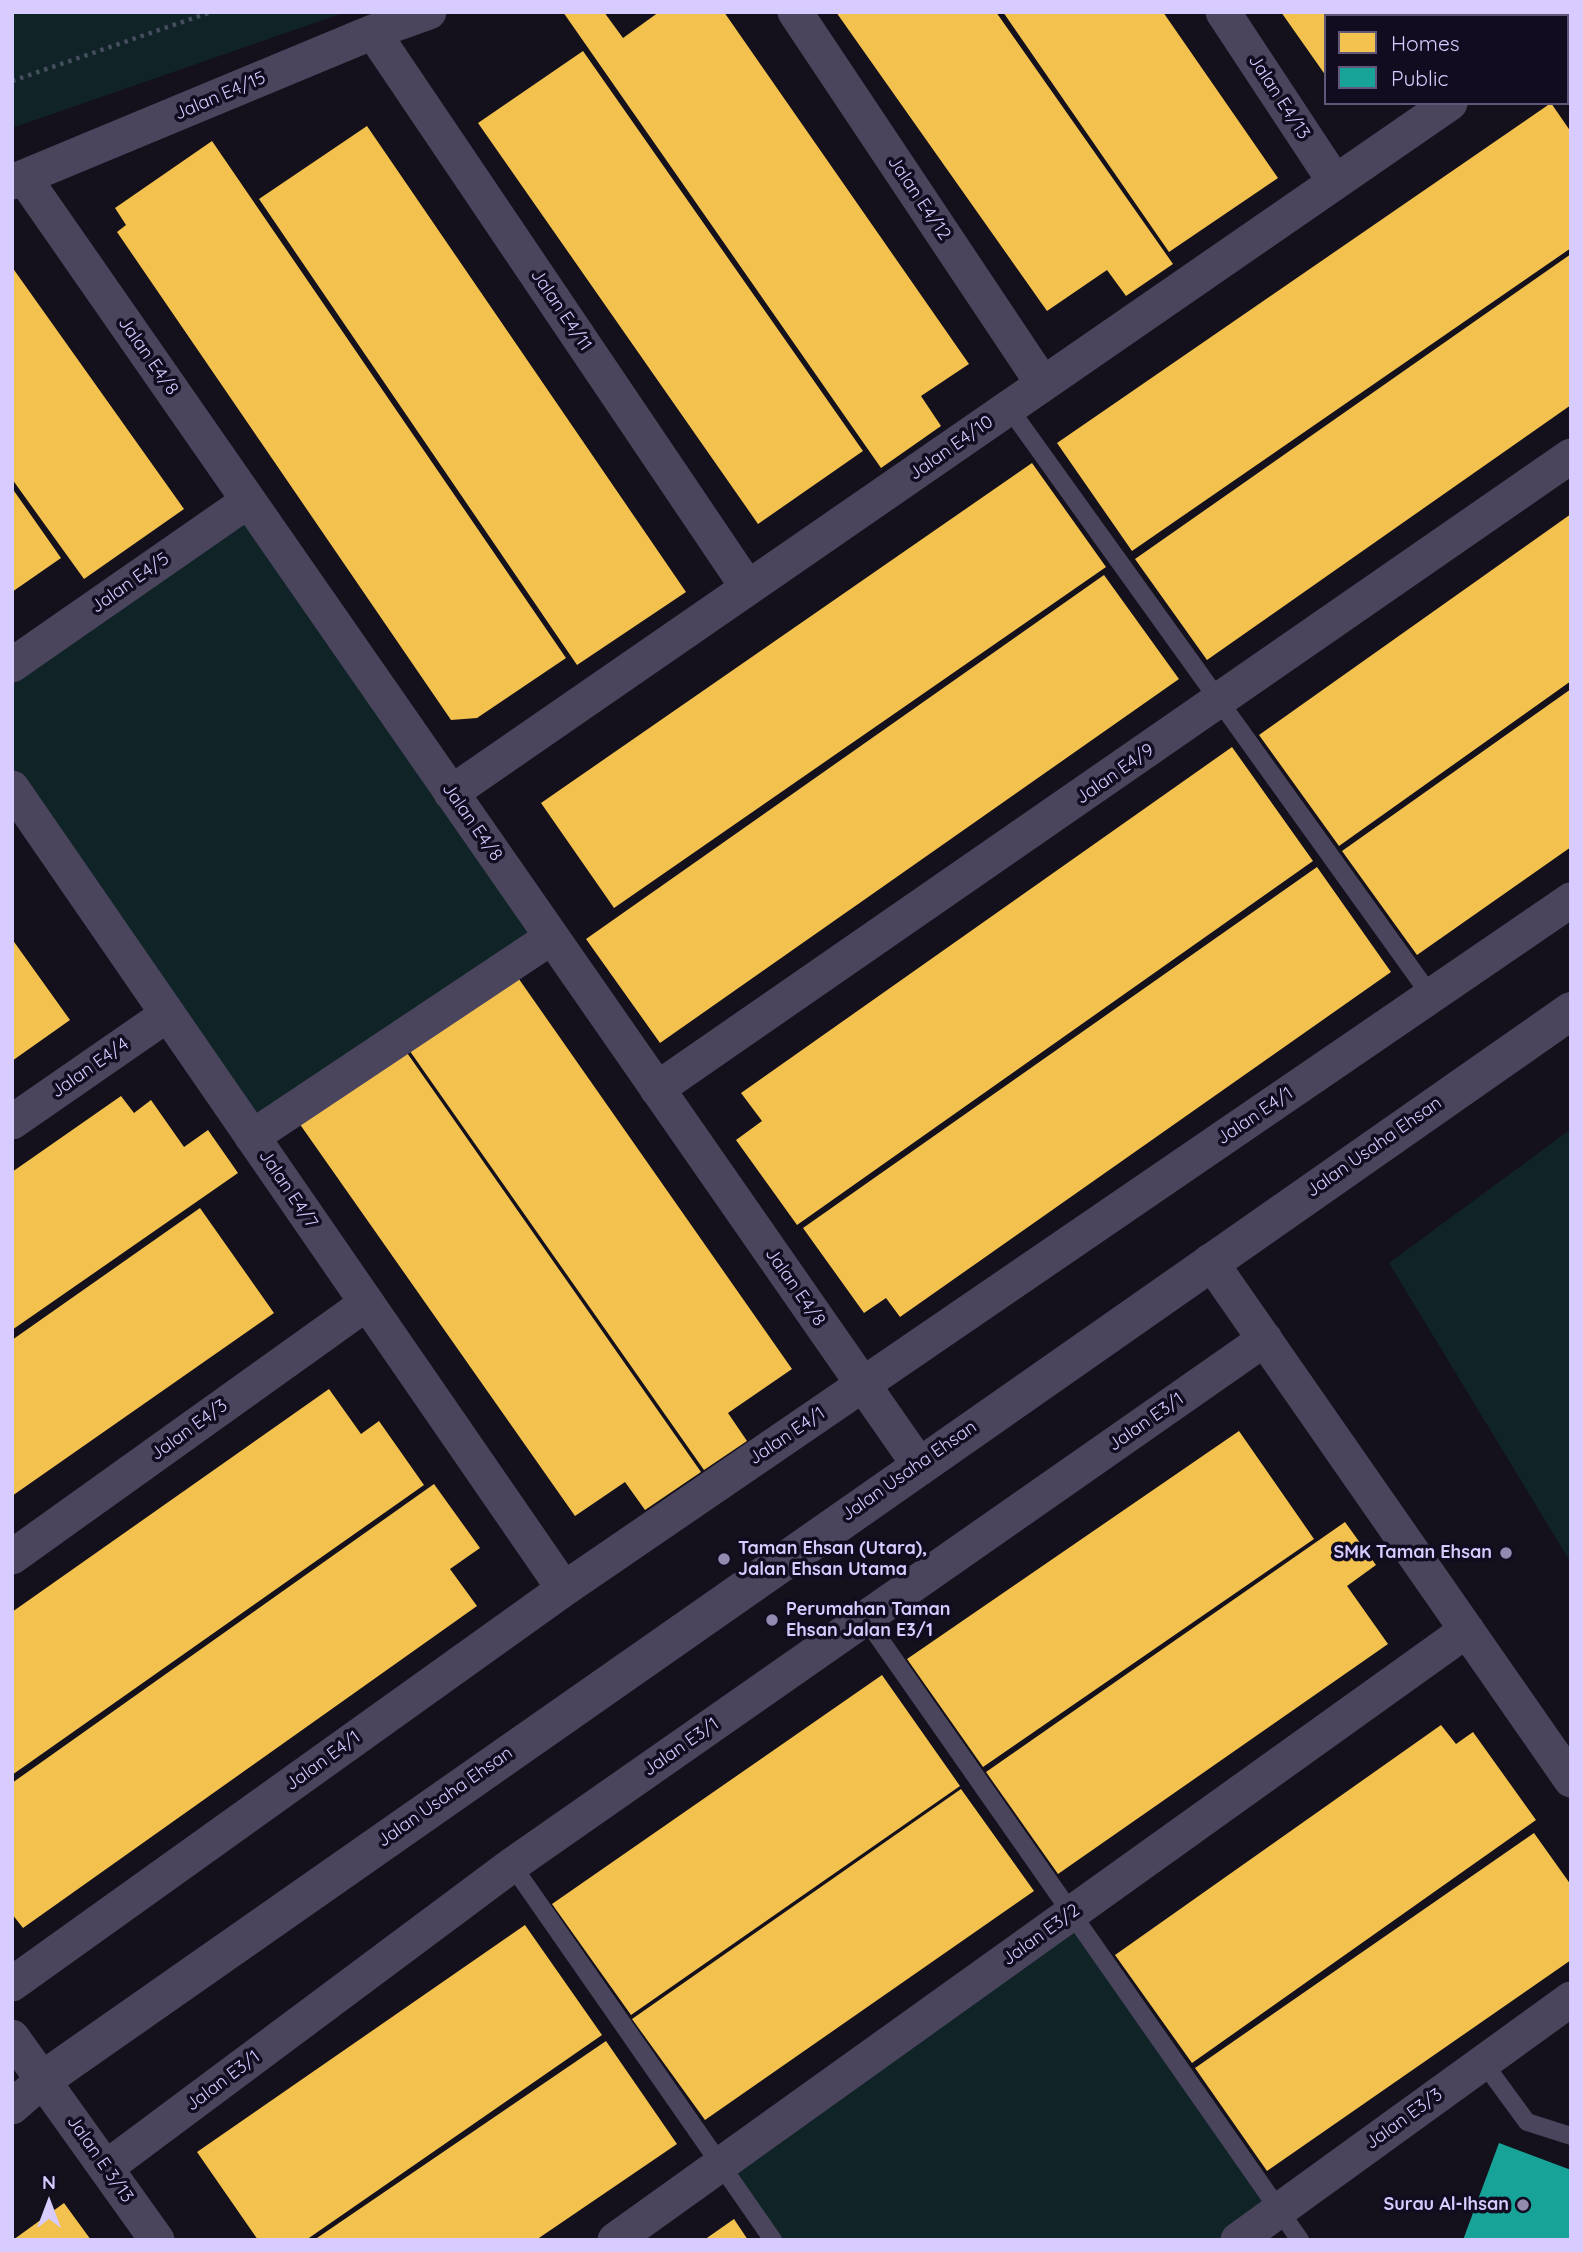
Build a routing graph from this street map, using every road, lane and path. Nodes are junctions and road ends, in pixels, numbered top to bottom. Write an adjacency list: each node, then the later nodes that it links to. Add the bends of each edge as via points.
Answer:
1 (211, 12): 6 (path)
2 (429, 12): 5 (street, Jalan E4/15)
3 (795, 12): 10 (street, Jalan E4/12)
4 (1223, 12): 9 (street, Jalan E4/13)
5 (373, 32): 8 (street, Jalan E4/15); 14 (street, Jalan E4/11)
6 (12, 81)
7 (1447, 105): 9 (street, Jalan E4/10)
8 (18, 181): 13 (street, Jalan E4/8)
9 (1335, 182): 10 (street, Jalan E4/10)
10 (1043, 384): 11 (street, Jalan E4/10)
11 (1009, 408): 14 (street, Jalan E4/10); 16 (lane)
12 (1571, 456): 16 (street, Jalan E4/9)
13 (248, 501): 15 (street, Jalan E4/5); 18 (street, Jalan E4/8)
14 (748, 588): 18 (street, Jalan E4/10)
15 (12, 665)
16 (1221, 701): 21 (lane); 24 (street, Jalan E4/9)
17 (12, 788): 23 (street, Jalan E4/7)
18 (451, 793): 20 (street, Jalan E4/8)
19 (1571, 901): 21 (street, Jalan E4/1)
20 (552, 937): 24 (street, Jalan E4/8); 26 (street)
21 (1431, 996): 30 (street, Jalan E4/1)
22 (1571, 1011): 27 (street, Jalan Usaha Ehsan)
23 (168, 1014): 25 (street, Jalan E4/4); 26 (street, Jalan E4/7)
24 (657, 1089): 30 (street, Jalan E4/8)
25 (12, 1122)
26 (252, 1137): 28 (street, Jalan E4/7)
27 (1210, 1261): 29 (street); 31 (street, Jalan Usaha Ehsan)
28 (367, 1303): 32 (street, Jalan E4/3); 33 (street, Jalan E4/7)
29 (1265, 1339): 34 (street, Jalan E3/1); 35 (street)
30 (863, 1384): 31 (street, Jalan E4/8); 33 (street, Jalan E4/1)
31 (919, 1465): 43 (street, Jalan Usaha Ehsan)
32 (12, 1557)
33 (564, 1589): 39 (street, Jalan E4/1)
34 (865, 1618): 37 (street, Jalan E3/1); 38 (lane)
35 (1467, 1630): 36 (street); 38 (street, Jalan E3/2)
36 (1571, 1780)
37 (512, 1865): 46 (lane); 47 (street, Jalan E3/1)
38 (1072, 1913): 46 (street, Jalan E3/2); 48 (lane)
39 (12, 1984)
40 (1571, 1999): 42 (street, Jalan E3/3)
41 (12, 2037): 43 (street, Jalan E 3/13)
42 (1483, 2062): 45 (lane, via 1527,2122); 48 (street, Jalan E3/3)
43 (44, 2079): 44 (street, Jalan Usaha Ehsan); 47 (street, Jalan E 3/13)
44 (12, 2107)
45 (1571, 2136)
46 (720, 2164): 50 (street, Jalan E3/2); 51 (lane)
47 (107, 2167): 49 (street, Jalan E 3/13)
48 (1279, 2210): 52 (street, Jalan E3/3); 53 (lane)
49 (157, 2240)
50 (615, 2240)
51 (773, 2240)
52 (1238, 2240)
53 (1300, 2240)

